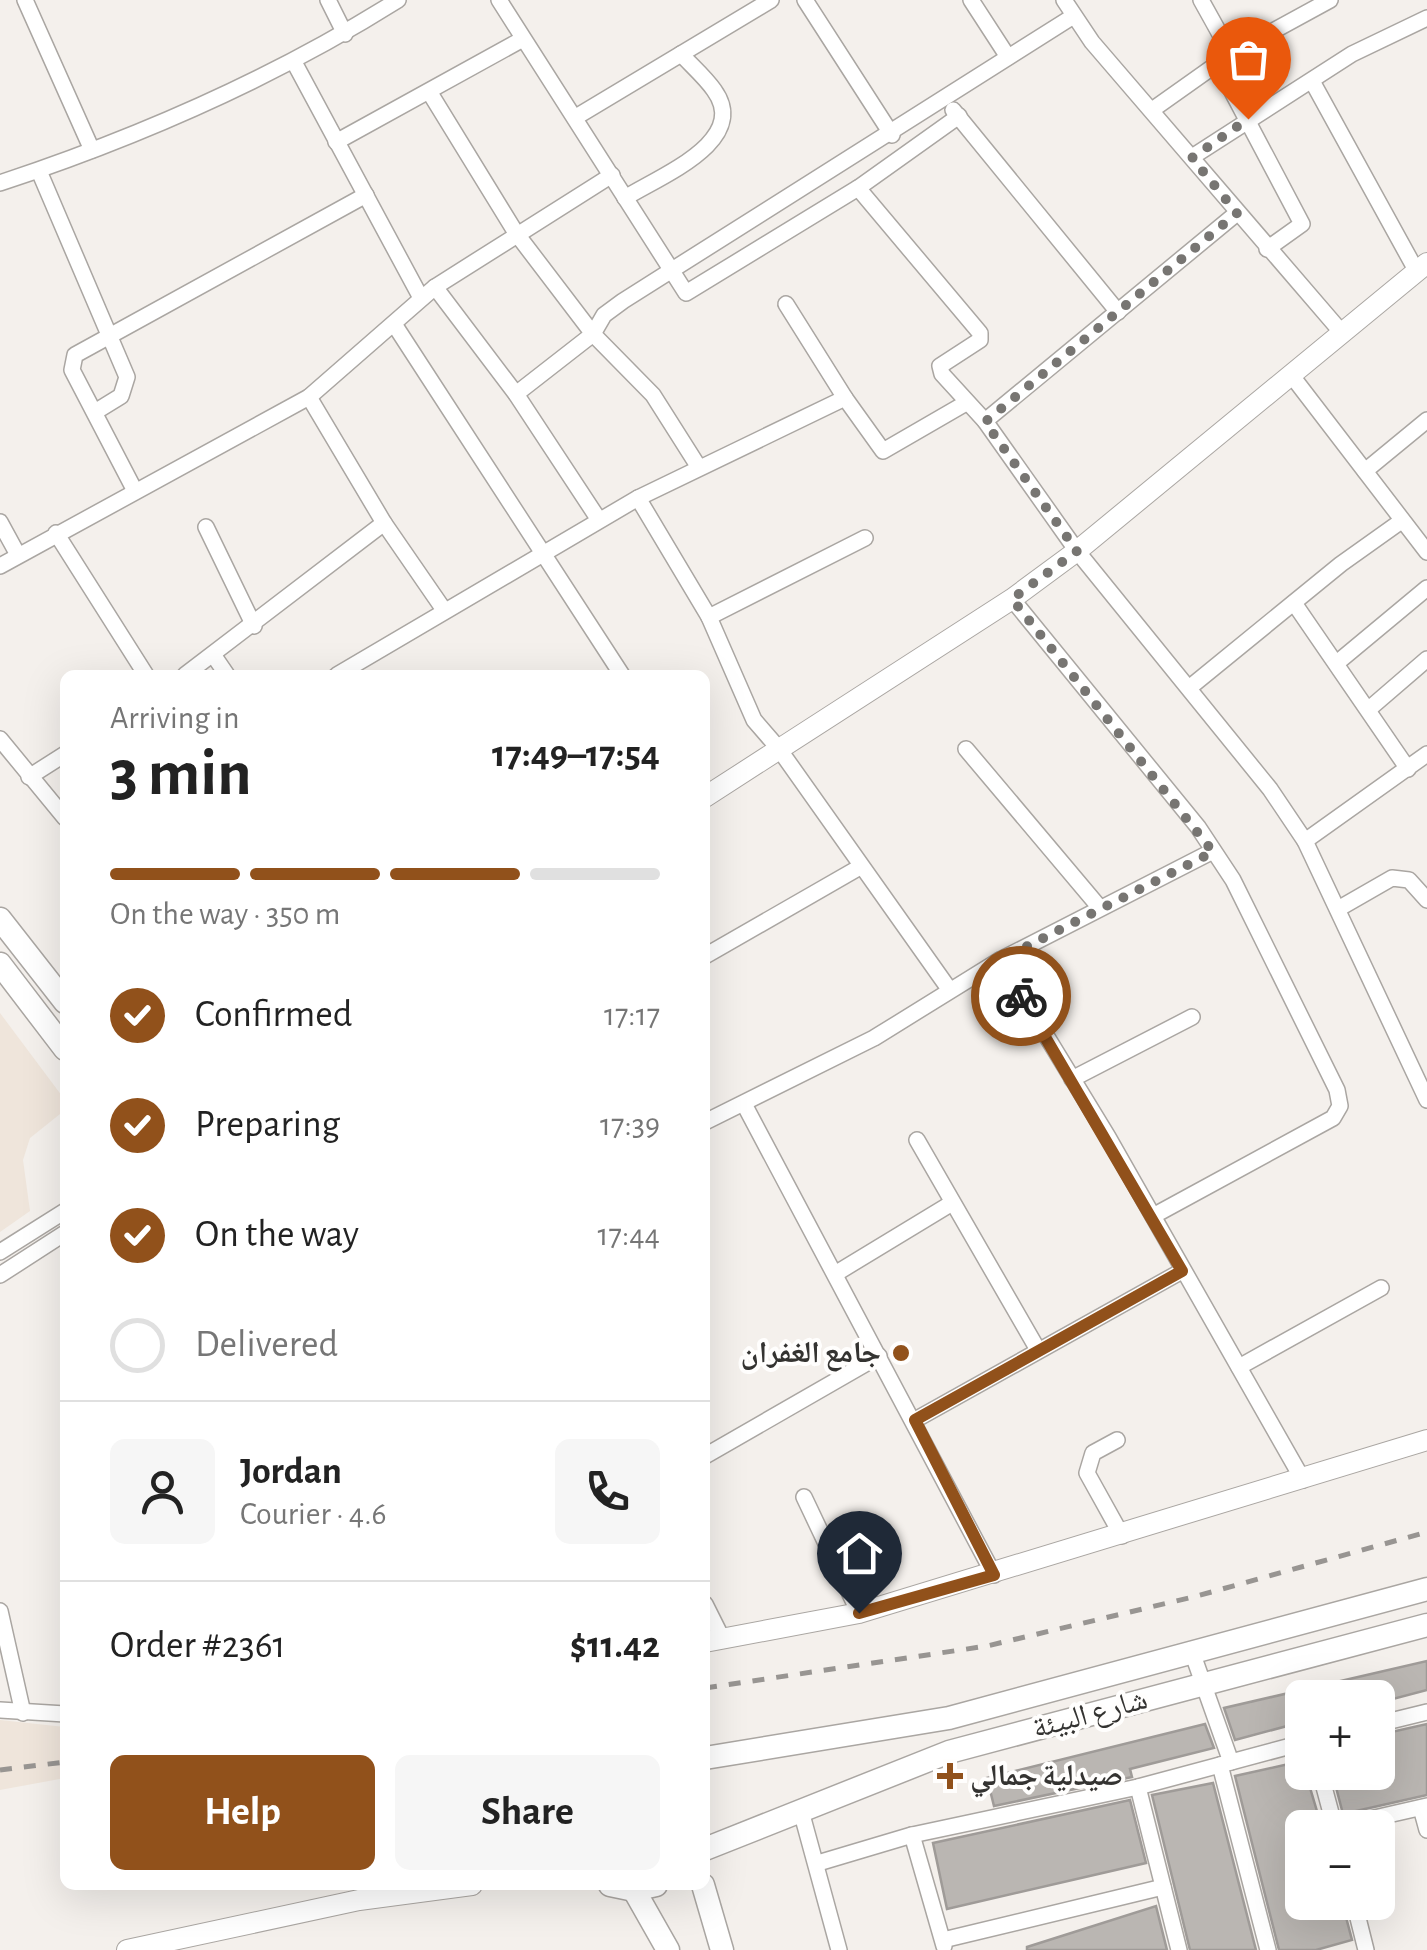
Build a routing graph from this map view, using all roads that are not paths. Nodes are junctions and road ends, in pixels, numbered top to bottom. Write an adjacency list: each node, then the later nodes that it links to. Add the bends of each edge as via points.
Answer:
1 (26, 0): 28 (street)
2 (328, 0): 13 (street)
3 (398, 0): 13 (street)
4 (499, 0): 14 (street)
5 (771, 0): 15 (street)
6 (805, 0): 26 (street)
7 (971, 0): 16 (street)
8 (1064, 0): 11 (street)
9 (1201, 0): 17 (street)
10 (1330, 0): 17 (street)
11 (1072, 17): 16 (street); 22 (street)
12 (1427, 18): 19 (street)
13 (345, 34): 18 (street)
14 (522, 40): 20 (street); 24 (street)
15 (681, 54): 24 (street); 35 (street, via 715,91 724,112 722,130)
16 (1008, 57): 21 (street)
17 (1225, 59): 22 (street); 25 (street)
18 (294, 62): 27 (street); 28 (street)
19 (1312, 80): 25 (street); 39 (street)
20 (430, 93): 27 (street); 37 (street)
21 (945, 100): 23 (street); 26 (street)
22 (1152, 110): 29 (street)
23 (959, 116): 33 (street); 44 (street)
24 (576, 117): 31 (street)
25 (1248, 119): 29 (street); 38 (street, via 1302,224)
26 (892, 135): 40 (street)
27 (336, 142): 34 (street)
28 (92, 150): 30 (street)
29 (1192, 158): 36 (street)
30 (39, 170): 32 (street); 48 (street)
31 (612, 175): 35 (street); 37 (street)
32 (0, 183)
33 (858, 188): 40 (street, via 692,292 686,293); 53 (street, via 980,333 980,340 940,370)
34 (366, 196): 42 (street); 48 (street)
35 (626, 198): 40 (street)
36 (1237, 213): 38 (street); 44 (street)
37 (516, 233): 41 (street); 46 (street)
38 (1267, 248): 47 (street)
39 (1422, 267): 47 (street)
40 (672, 269): 46 (street, via 604,315)
41 (435, 287): 42 (street); 50 (street)
42 (421, 298): 45 (street)
43 (786, 304): 52 (street)
44 (1118, 312): 56 (street)
45 (394, 324): 51 (street); 70 (street)
46 (593, 334): 50 (street); 57 (street, via 653,395)
47 (1342, 334): 49 (street)
48 (110, 336): 54 (street, via 126,383 121,396); 54 (street, via 72,363)
49 (1292, 376): 58 (street); 68 (street)
50 (516, 394): 61 (street)
51 (308, 397): 59 (street); 64 (street)
52 (844, 398): 53 (street, via 884,451); 57 (street)
53 (966, 403): 56 (street)
54 (95, 412): 59 (street)
55 (1427, 420): 58 (street)
56 (985, 422): 68 (street)
57 (698, 466): 60 (street)
58 (1365, 471): 63 (street)
59 (135, 492): 66 (street)
60 (638, 498): 61 (street); 77 (street)
61 (599, 520): 70 (street)
62 (0, 522): 71 (street)
63 (1400, 522): 69 (street); 75 (street)
64 (384, 523): 76 (street); 78 (street)
65 (206, 527): 78 (street)
66 (56, 533): 71 (street); 82 (street)
67 (865, 538): 77 (street)
68 (1077, 551): 74 (street); 87 (street)
69 (1427, 552)
70 (543, 553): 76 (street); 86 (street)
71 (18, 555): 72 (street)
72 (0, 566)
73 (1427, 588): 81 (street)
74 (1012, 599): 90 (street); 99 (street)
75 (1294, 603): 81 (street); 87 (street)
76 (444, 610): 85 (street)
77 (709, 617): 90 (street, via 754,720)
78 (254, 626): 79 (street)
79 (214, 656): 83 (street); 84 (street)
80 (1427, 660): 88 (street)
81 (1338, 662): 88 (street)
82 (143, 670)
83 (193, 670)
84 (224, 670)
85 (345, 670)
86 (619, 670)
87 (1189, 688): 98 (street)
88 (1369, 708): 94 (street)
89 (0, 739): 95 (street)
90 (779, 749): 96 (street); 100 (street)
91 (966, 749): 102 (street)
92 (1427, 754): 94 (street)
93 (60, 757): 95 (street)
94 (1408, 769): 98 (street)
95 (29, 777): 97 (street)
96 (710, 794)
97 (60, 812)
98 (1304, 841): 103 (street)
99 (1213, 852): 102 (street); 120 (street, via 1233,880 1340,1106 1333,1118)
100 (860, 868): 105 (street); 108 (street)
101 (1427, 900): 103 (street, via 1408,880 1392,878)
102 (1100, 908): 106 (street)
103 (1338, 909): 112 (street)
104 (0, 918): 109 (main road)
105 (710, 953)
106 (1000, 960): 108 (street); 113 (street)
107 (0, 964): 111 (main road)
108 (950, 989): 115 (street, via 874,1038)
109 (60, 996)
110 (1192, 1016): 113 (street)
111 (60, 1042)
112 (1419, 1060): 114 (street)
113 (1072, 1079): 120 (street)
114 (1427, 1100)
115 (744, 1104): 116 (street); 124 (street)
116 (710, 1120)
117 (918, 1140): 118 (street)
118 (952, 1203): 124 (street); 127 (street)
119 (60, 1214): 122 (street)
120 (1153, 1216): 123 (street)
121 (60, 1236): 125 (street)
122 (0, 1252)
123 (1182, 1271): 127 (street); 129 (street)
124 (835, 1274): 128 (street)
125 (0, 1275)
126 (1381, 1288): 129 (street)
127 (1038, 1350): 130 (street)
128 (878, 1356): 130 (street); 133 (street)
129 (1240, 1367): 134 (street)
130 (915, 1420): 137 (street)
131 (1116, 1440): 136 (street, via 1092,1454 1087,1473)
132 (1427, 1440): 134 (street)
133 (710, 1453)
134 (1303, 1480): 136 (street)
135 (804, 1497): 140 (street)
136 (1122, 1536): 137 (street)
137 (994, 1575): 140 (street)
138 (1427, 1589): 143 (main road, شارع البيئة)
139 (0, 1611): 148 (street)
140 (859, 1613): 142 (street)
141 (1427, 1624): 145 (main road, شارع البيئة)
142 (714, 1641)
143 (1234, 1641): 144 (main road, شارع البيئة); 145 (main road)
144 (1192, 1652): 146 (street); 153 (main road, شارع البيئة, via 949,1718)
145 (1242, 1674): 146 (main road, شارع البيئة)
146 (1203, 1684): 154 (street); 157 (main road, شارع البيئة, via 949,1752)
147 (0, 1710): 148 (street)
148 (23, 1712): 150 (street)
149 (1427, 1712): 151 (street)
150 (60, 1714)
151 (1395, 1720)
152 (1285, 1747): 154 (street)
153 (710, 1757)
154 (1226, 1763): 155 (street); 176 (street)
155 (1138, 1787): 160 (street); 163 (street)
156 (1424, 1807): 158 (street); 159 (street)
157 (801, 1811): 161 (main road, شارع البيئة); 162 (street)
158 (1395, 1814)
159 (1427, 1830)
160 (912, 1835): 162 (street); 170 (street)
161 (710, 1847)
162 (818, 1862): 174 (street)
163 (1163, 1887): 170 (street); 175 (street)
164 (383, 1890): 168 (street)
165 (435, 1890): 168 (street)
166 (646, 1890): 172 (main road)
167 (705, 1890): 173 (main road)
168 (360, 1900): 171 (street)
169 (1358, 1920): 177 (street)
170 (944, 1945)
171 (127, 1950)
172 (668, 1950)
173 (722, 1950)
174 (839, 1950)
175 (1179, 1950)
176 (1268, 1950)
177 (1366, 1950)

